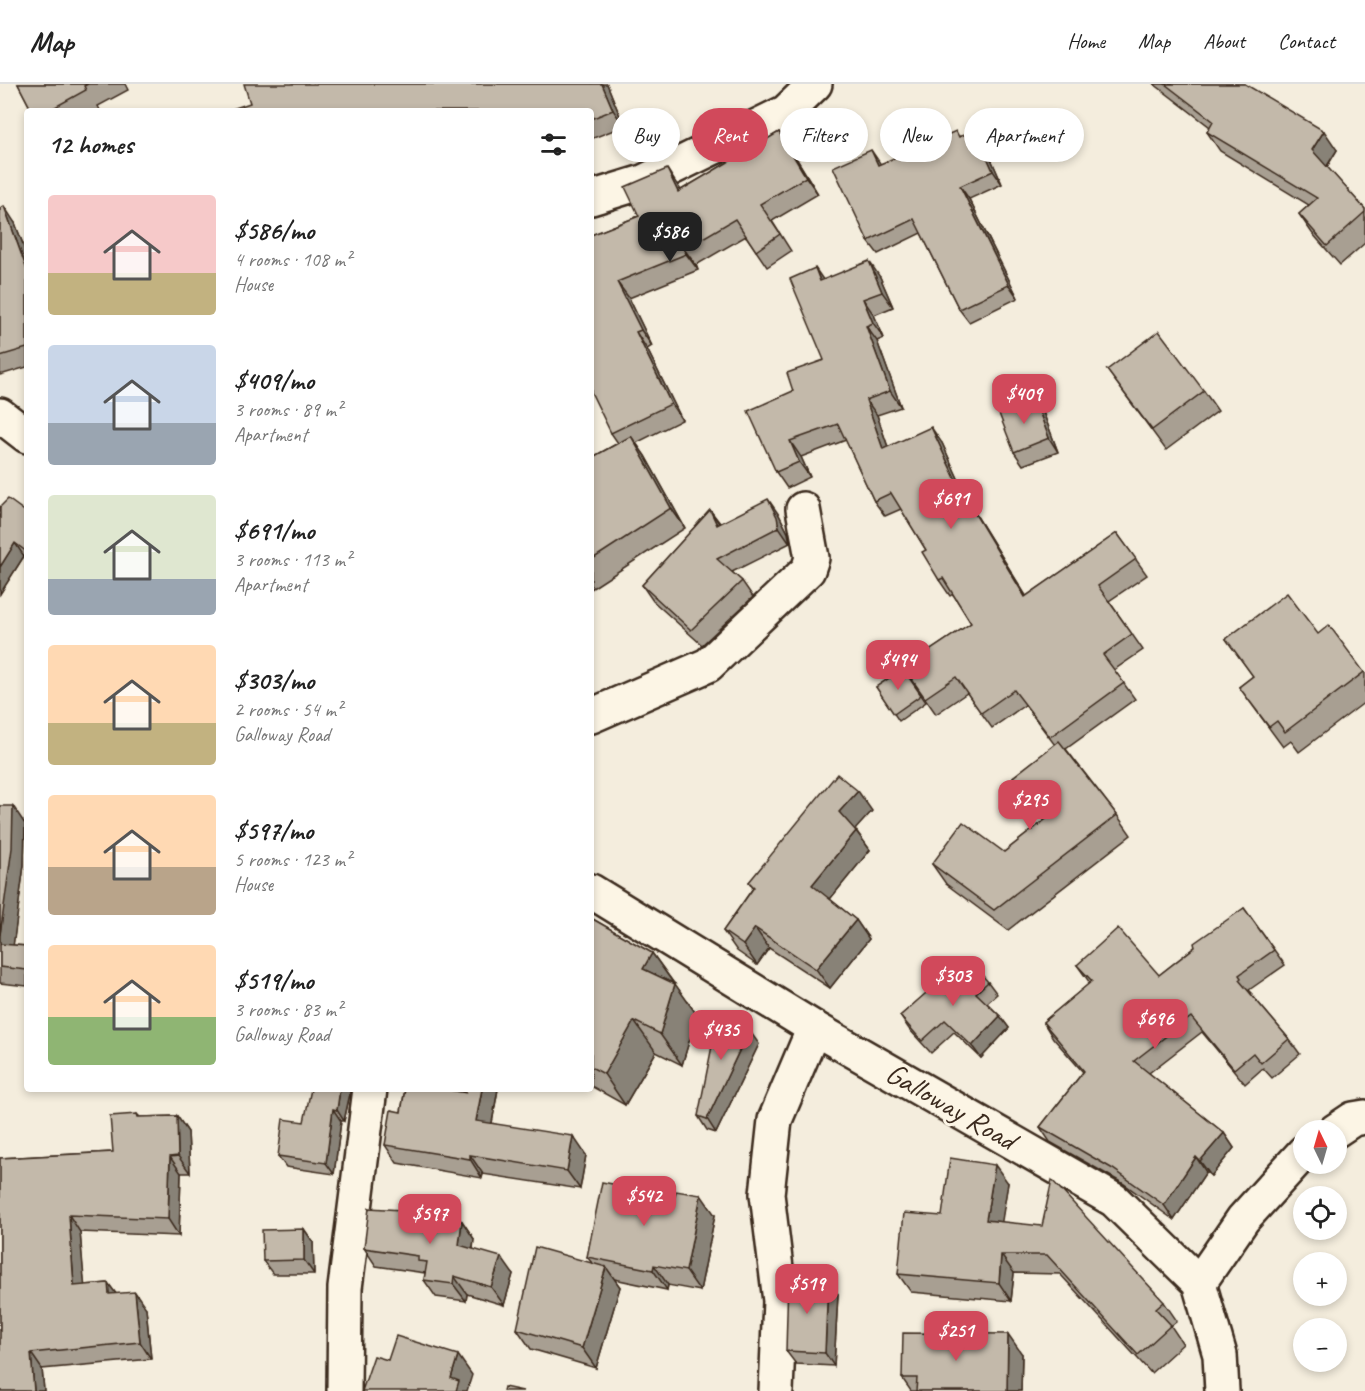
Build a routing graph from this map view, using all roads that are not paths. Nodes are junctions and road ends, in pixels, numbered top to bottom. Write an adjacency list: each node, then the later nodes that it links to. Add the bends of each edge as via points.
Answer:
1 (815, 84): 2 (street, via 786,112 642,182)
2 (594, 197)
3 (0, 415): 4 (street)
4 (24, 434)
5 (803, 509): 6 (street, via 812,558 808,570 708,665)
6 (594, 715)
7 (594, 893): 8 (street, Galloway Road)
8 (814, 1028): 13 (street, Galloway Road, via 1114,1200); 15 (street, via 776,1120 767,1194 780,1301)
9 (370, 1092): 14 (street, via 345,1287)
10 (1365, 1117): 11 (street)
11 (1347, 1123)
12 (1293, 1164): 13 (street, via 1243,1219)
13 (1199, 1283): 16 (street, Galloway Road, via 1220,1355)
14 (344, 1391)
15 (776, 1391)
16 (1222, 1391)

